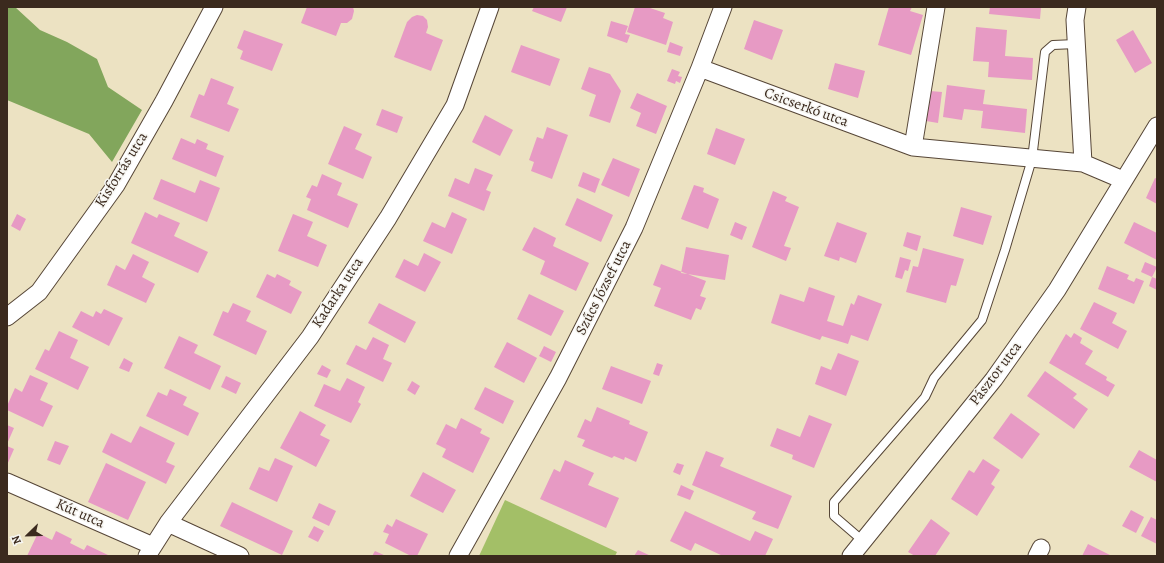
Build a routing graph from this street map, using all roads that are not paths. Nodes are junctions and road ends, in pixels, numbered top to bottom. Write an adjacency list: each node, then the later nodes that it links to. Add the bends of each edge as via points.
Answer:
1 (214, 7): 13 (street, Kisforrás utca, via 164,102 116,184 39,292)
2 (490, 7): 15 (street, Kadarka utca, via 455,106 388,218 310,337)
3 (723, 7): 7 (street, Szűcs József utca)
4 (936, 7): 9 (street)
5 (1077, 7): 6 (street)
6 (1076, 44): 10 (lane, via 1053,45 1045,52); 11 (street)
7 (700, 68): 9 (street, Csicserkó utca); 19 (street, Szűcs József utca, via 634,228 558,378)
8 (1157, 126): 12 (street, Pásztor utca)
9 (913, 147): 10 (street, Csicserkó utca)
10 (1032, 159): 11 (street, Csicserkó utca); 16 (lane, via 982,320 934,378 925,398 834,502 834,516)
11 (1083, 163): 12 (street, Csicserkó utca)
12 (1123, 180): 16 (street, Pásztor utca, via 1057,290 994,379)
13 (7, 317)
14 (7, 482): 17 (street, Kút utca)
15 (168, 523): 17 (street, Kadarka utca); 18 (street)
16 (863, 541): 20 (street, Pásztor utca)
17 (150, 551)
18 (240, 556)
19 (458, 556)
20 (851, 556)

